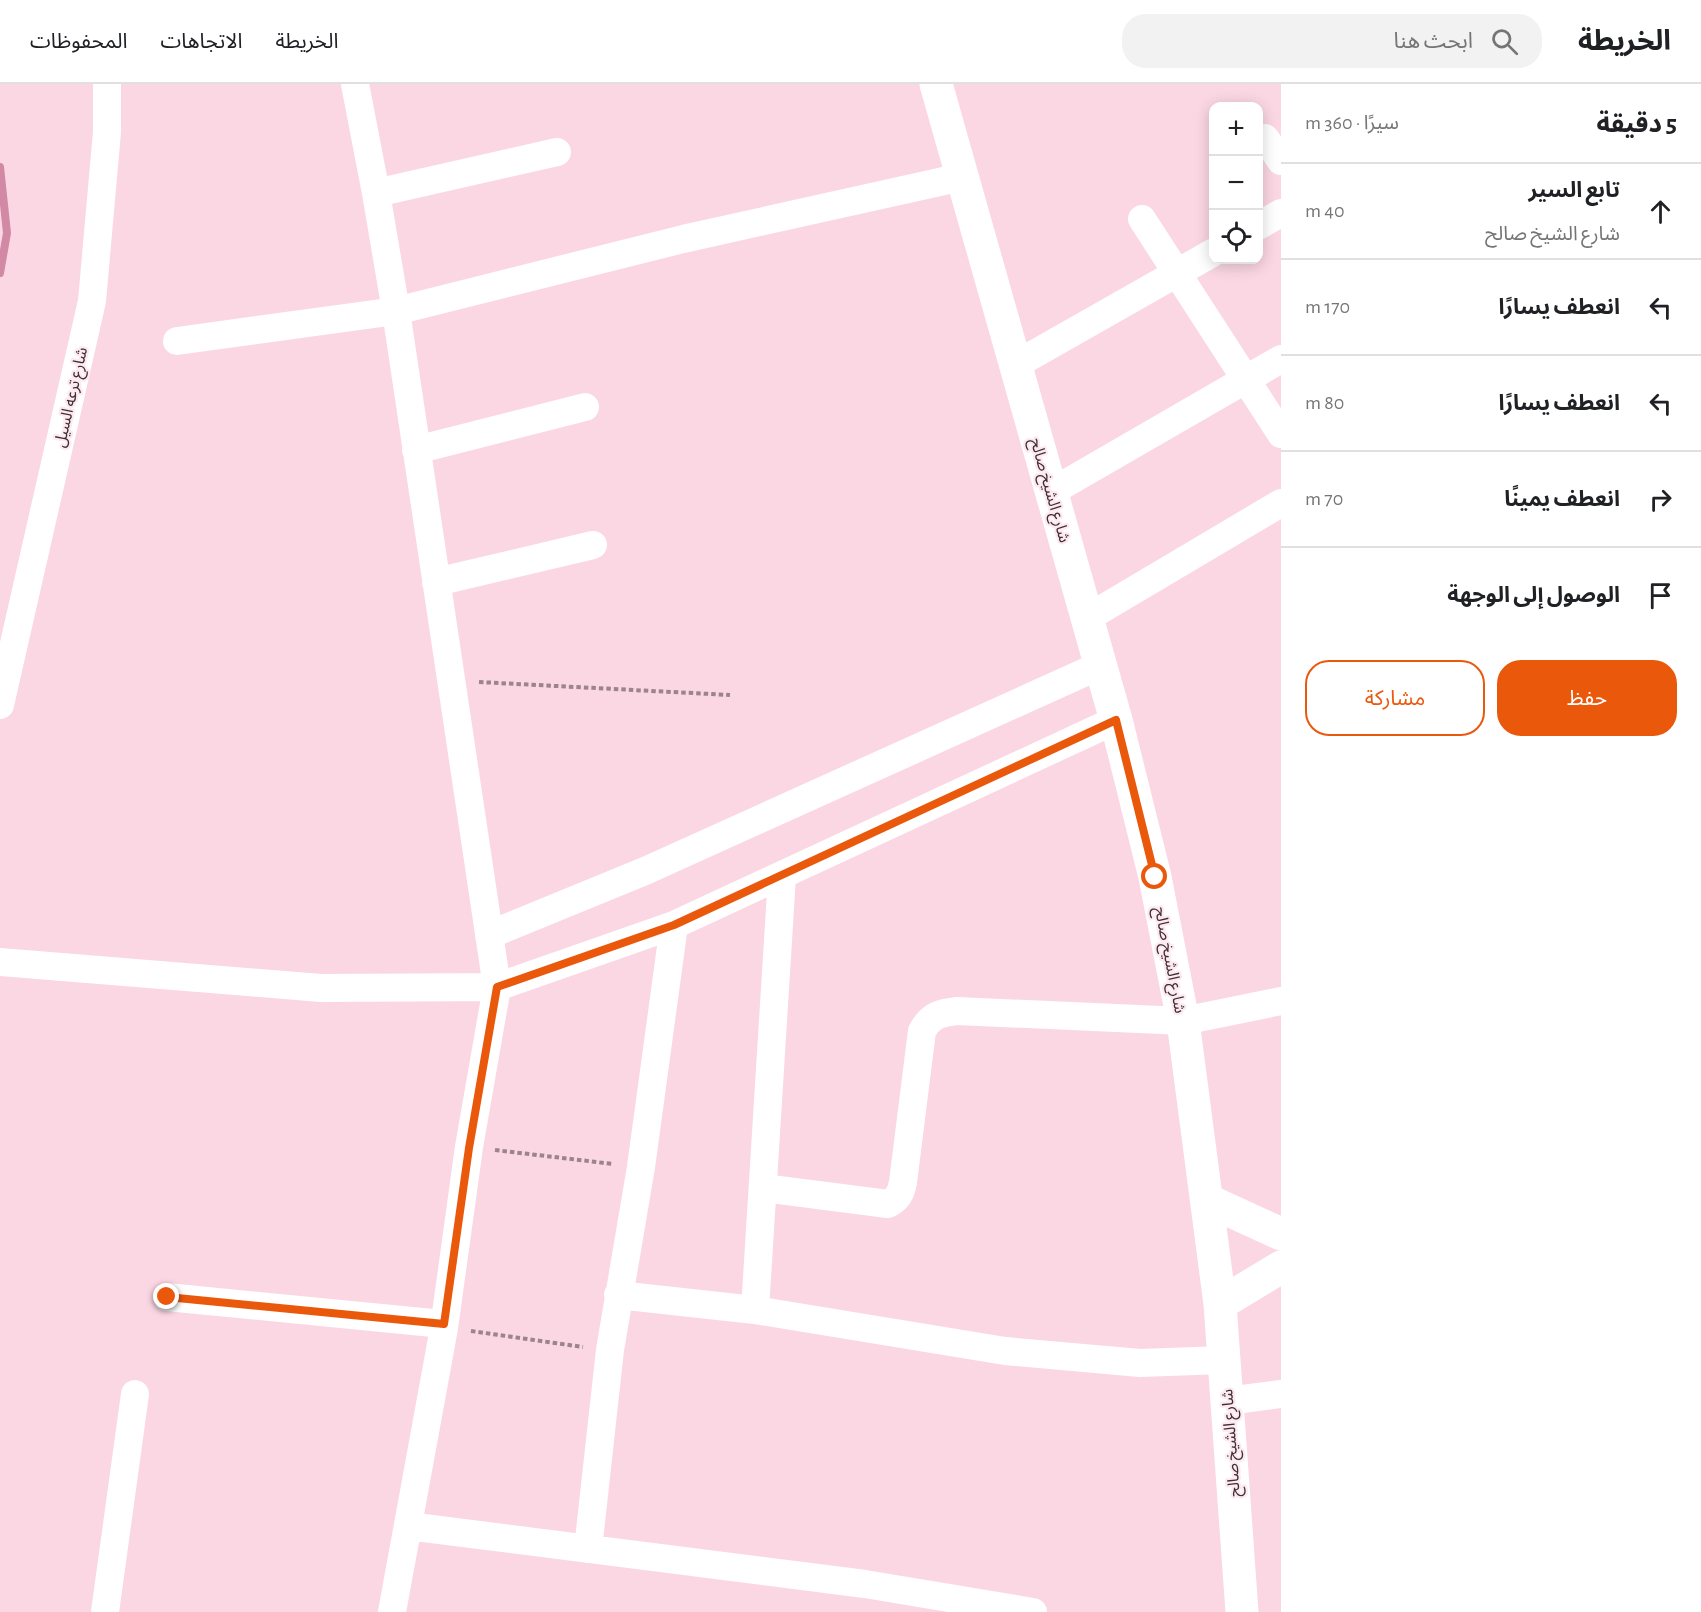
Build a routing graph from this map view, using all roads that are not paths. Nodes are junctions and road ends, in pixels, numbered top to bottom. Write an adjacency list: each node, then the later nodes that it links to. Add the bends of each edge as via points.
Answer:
1 (106, 84): 28 (street, شارع ترعه السيل, via 107,132 92,301)
2 (355, 84): 8 (street)
3 (936, 84): 7 (street, شارع الشيخ صالح)
4 (1265, 138): 6 (street)
5 (557, 152): 8 (street)
6 (1281, 162)
7 (962, 177): 14 (street, via 683,239); 17 (street, شارع الشيخ صالح)
8 (376, 193): 14 (street)
9 (1281, 213): 11 (street)
10 (1142, 219): 13 (street)
11 (1263, 223)
12 (1209, 255): 13 (street)
13 (1177, 274): 17 (street); 18 (street)
14 (396, 311): 15 (street); 21 (street)
15 (177, 341)
16 (1281, 359): 18 (street)
17 (1015, 365): 22 (street, شارع الشيخ صالح)
18 (1246, 380): 20 (street); 22 (street)
19 (585, 407): 21 (street)
20 (1281, 434)
21 (417, 450): 25 (street)
22 (1051, 492): 26 (street, شارع الشيخ صالح)
23 (1281, 503): 26 (street)
24 (593, 545): 25 (street)
25 (436, 582): 32 (street)
26 (1087, 618): 27 (street, شارع الشيخ صالح)
27 (1101, 665): 29 (street, شارع الشيخ صالح); 32 (street, via 645,871)
28 (0, 705)
29 (1116, 720): 30 (street); 36 (street, شارع الشيخ صالح, via 1155,877)
30 (782, 876): 31 (street); 37 (street)
31 (674, 925): 34 (street); 41 (street, via 641,1167)
32 (489, 935): 34 (street)
33 (0, 962): 34 (street, via 321,988)
34 (497, 987): 45 (street)
35 (1281, 1000): 36 (street)
36 (1183, 1021): 37 (street, via 940,1013 928,1019 922,1031 903,1182 895,1201 888,1204); 38 (street, شارع الشيخ صالح)
37 (762, 1188): 44 (street)
38 (1207, 1200): 39 (street); 43 (street, شارع الشيخ صالح)
39 (1281, 1234)
40 (1281, 1267): 43 (street)
41 (618, 1295): 44 (street); 51 (street)
42 (167, 1297): 45 (street)
43 (1220, 1304): 46 (street, شارع الشيخ صالح)
44 (755, 1310): 46 (street, via 1005,1351 1140,1363)
45 (444, 1326): 50 (street)
46 (1224, 1360): 49 (street, شارع الشيخ صالح)
47 (135, 1394): 52 (street)
48 (1281, 1394): 49 (street)
49 (1227, 1401): 55 (street, شارع الشيخ صالح)
50 (408, 1526): 51 (street); 53 (street)
51 (588, 1549): 54 (street, via 865,1584)
52 (105, 1612)
53 (392, 1612)
54 (1033, 1612)
55 (1242, 1612)

